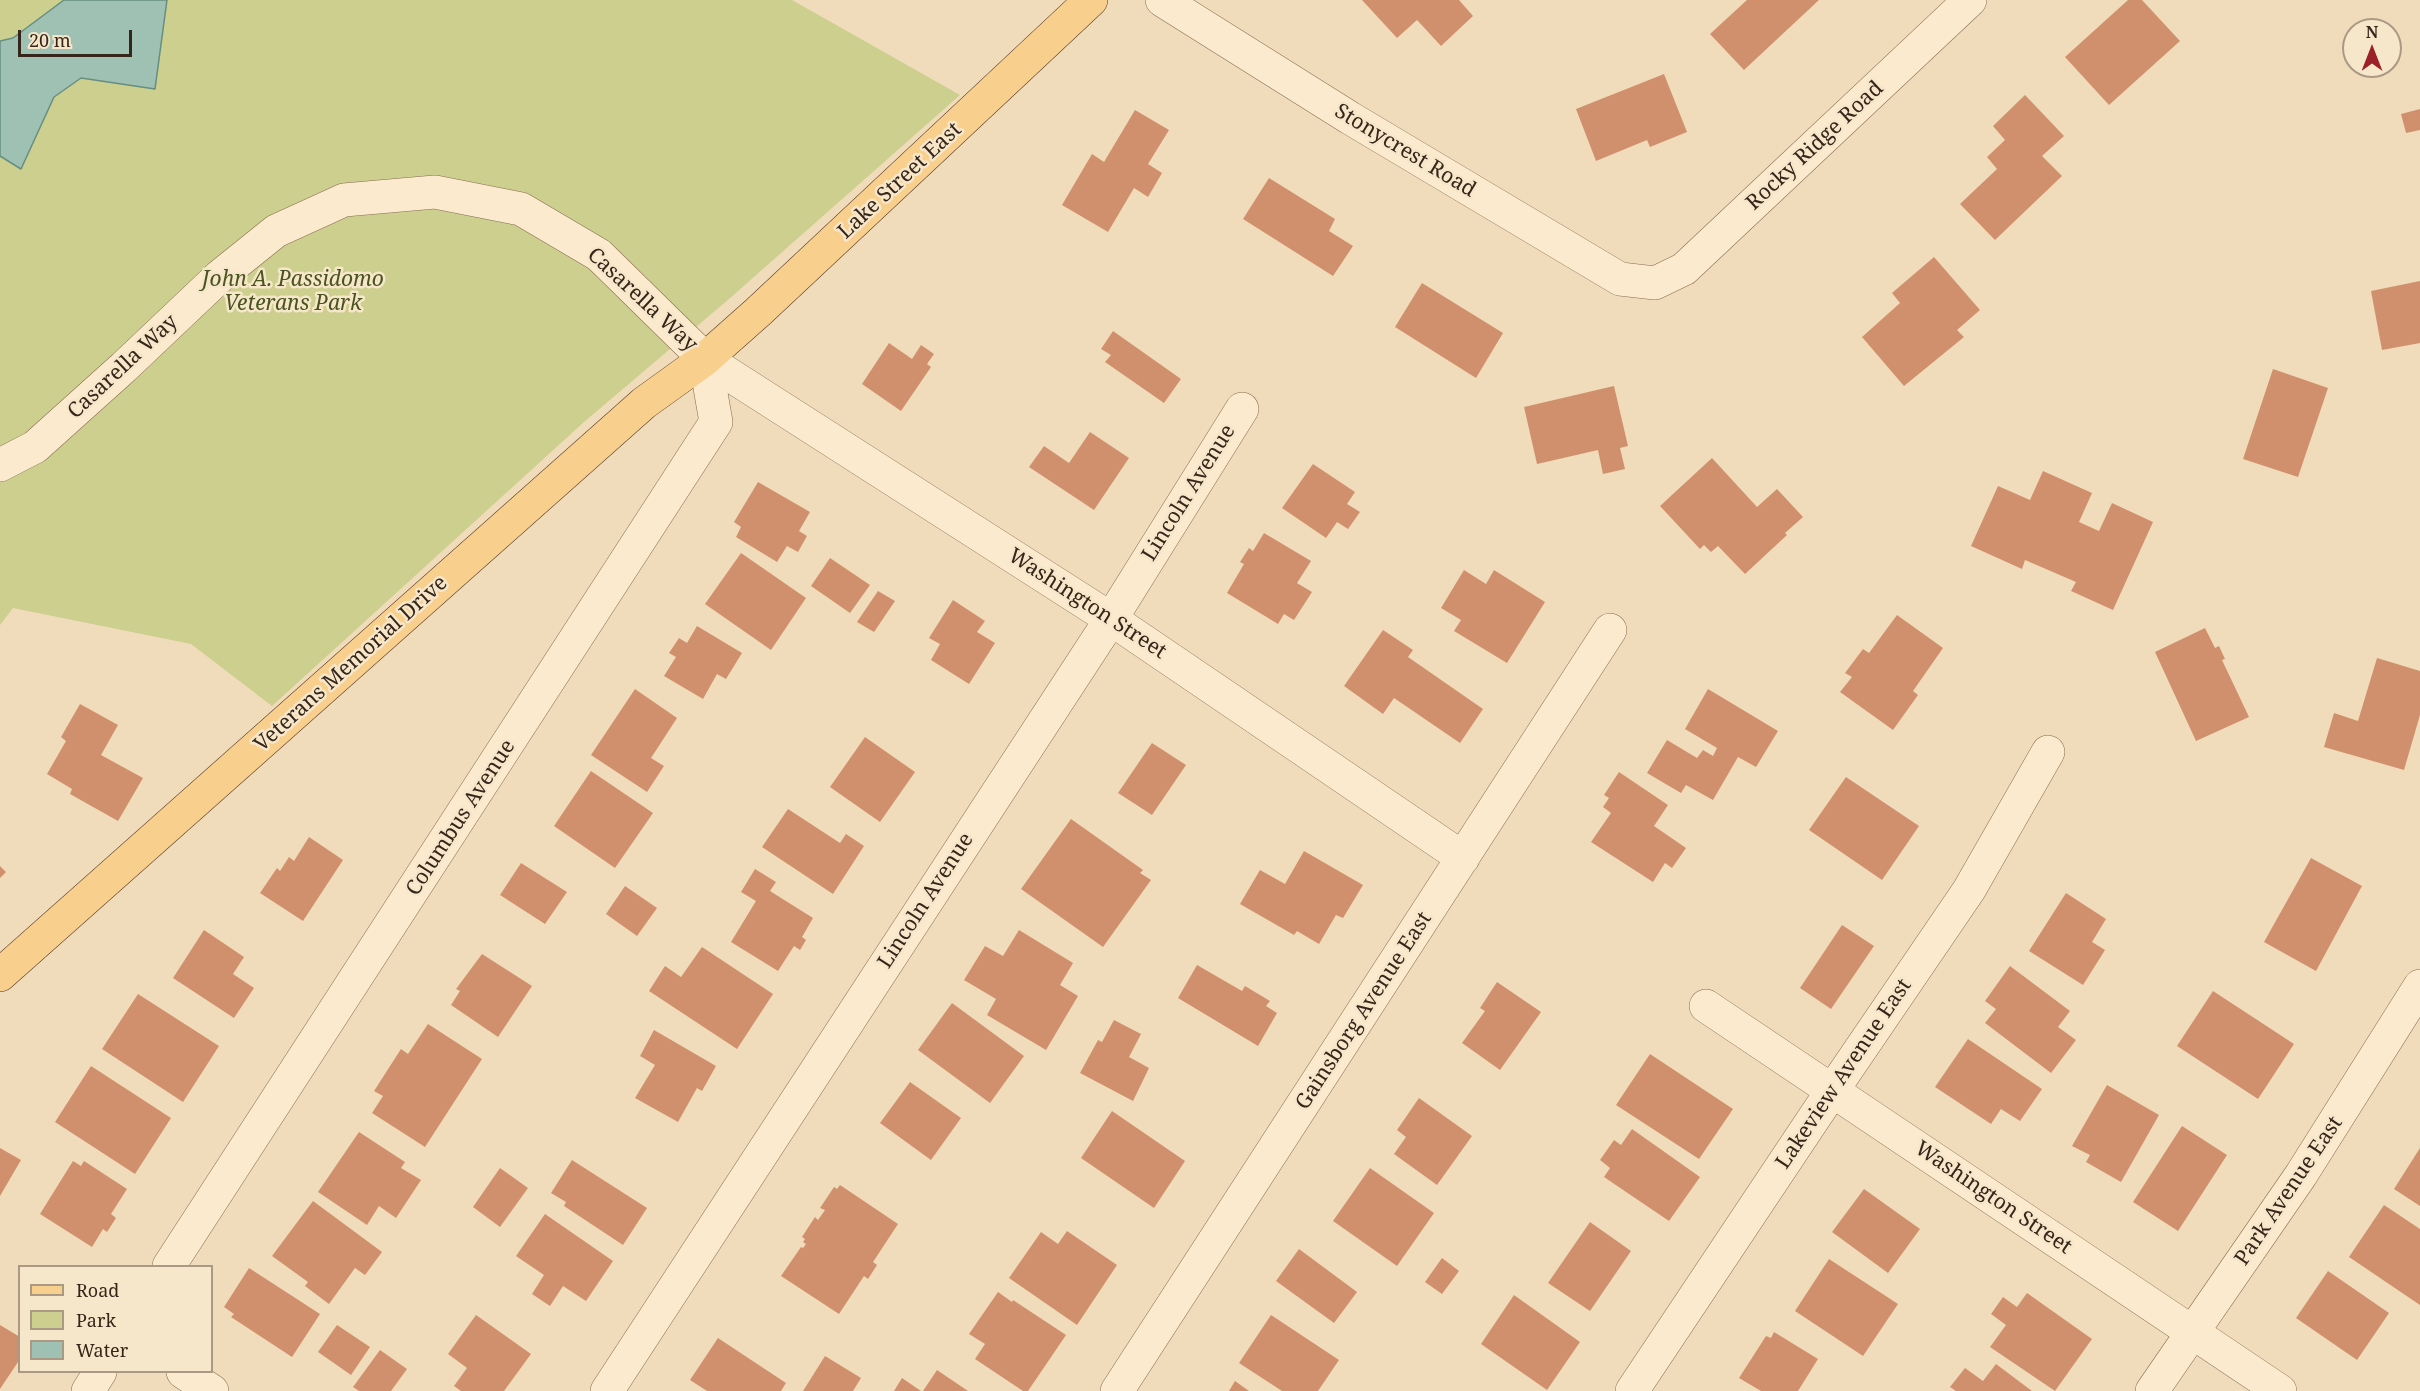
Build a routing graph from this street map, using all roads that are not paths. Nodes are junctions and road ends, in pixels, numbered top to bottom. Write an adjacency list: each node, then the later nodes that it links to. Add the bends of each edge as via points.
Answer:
1 (1092, 0): 5 (main road, Lake Street East)
2 (1162, 0): 4 (street, Stonycrest Road, via 1620,279)
3 (1970, 0): 4 (street, Rocky Ridge Road, via 1684,269)
4 (1655, 283)
5 (705, 358): 7 (street, Casarella Way, via 599,255 522,209 435,192 344,200 276,231 220,276 35,447); 8 (street, Washington Street); 12 (main road, Veterans Memorial Drive, via 644,403); 16 (street, Columbus Avenue, via 716,422)
6 (1242, 409): 8 (street, Lincoln Avenue)
7 (0, 465)
8 (1111, 619): 11 (street, Washington Street); 22 (street, Lincoln Avenue)
9 (1610, 630): 11 (street, Gainsborg Avenue East)
10 (2048, 752): 15 (street, Lakeview Avenue East, via 1969,890)
11 (1463, 858): 23 (street, Gainsborg Avenue East)
12 (0, 975)
13 (2420, 986): 17 (street, Park Avenue East, via 2301,1175)
14 (1706, 1006): 15 (street, Washington Street)
15 (1832, 1091): 17 (street, Washington Street); 24 (street, Lakeview Avenue East)
16 (170, 1265)
17 (2193, 1332): 25 (street, Park Avenue East); 26 (street, Washington Street)
18 (99, 1373): 20 (street)
19 (186, 1373): 21 (street)
20 (88, 1391)
21 (212, 1391)
22 (607, 1391)
23 (1117, 1391)
24 (1632, 1391)
25 (2152, 1391)
26 (2280, 1391)

